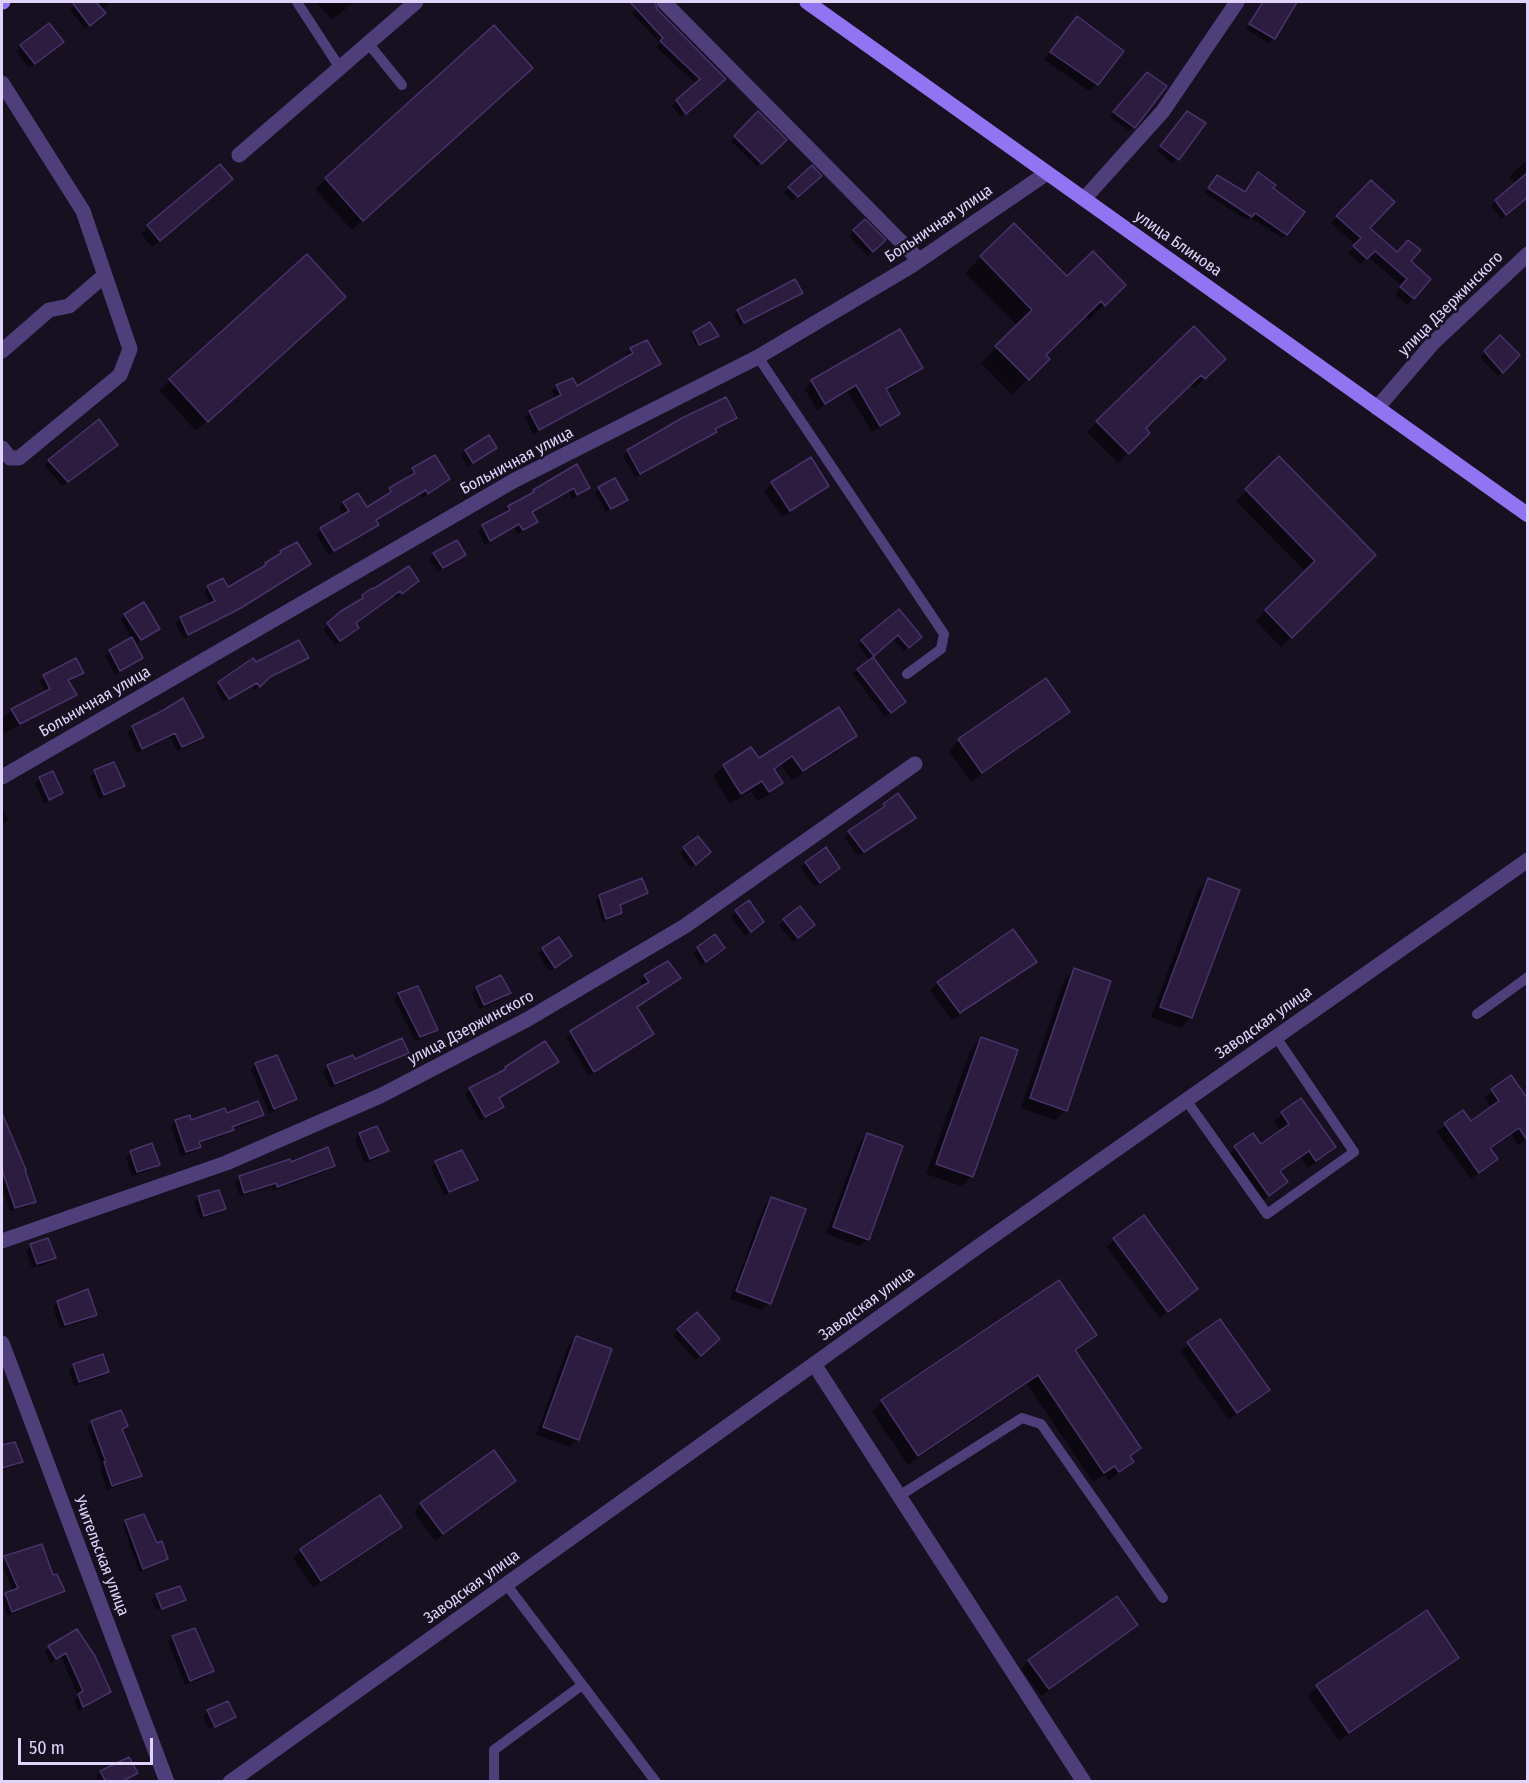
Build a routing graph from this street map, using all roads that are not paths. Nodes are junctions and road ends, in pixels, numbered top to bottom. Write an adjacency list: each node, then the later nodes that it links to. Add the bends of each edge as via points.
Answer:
1 (297, 2): 7 (lane)
2 (416, 2): 6 (street)
3 (664, 2): 14 (street)
4 (807, 2): 11 (main road, улица Блинова)
5 (1237, 2): 12 (street, via 1163,111)
6 (368, 43): 7 (street); 9 (lane)
7 (340, 68): 10 (street)
8 (2, 83): 15 (street, via 83,211)
9 (402, 85)
10 (239, 155)
11 (1047, 173): 12 (main road, улица Блинова); 14 (street, Больничная улица)
12 (1084, 199): 18 (main road, улица Блинова)
13 (1527, 254): 18 (street, улица Дзержинского, via 1433,343)
14 (919, 260): 17 (street, Больничная улица)
15 (105, 275): 16 (street, via 69,306 49,310); 19 (street, via 130,349 120,375 19,458 10,458)
16 (2, 351)
17 (758, 357): 21 (lane, via 944,634 941,649); 23 (street, Больничная улица, via 515,480)
18 (1377, 408): 20 (main road, улица Блинова)
19 (2, 448)
20 (1527, 515)
21 (907, 674)
22 (915, 764): 29 (street, улица Дзержинского, via 685,926 528,1019 401,1085 226,1163)
23 (2, 777)
24 (1527, 860): 27 (street, Заводская улица)
25 (1527, 977): 26 (lane)
26 (1477, 1014)
27 (1276, 1037): 28 (street, Заводская улица); 28 (lane, via 1354,1152 1267,1214)
28 (1186, 1100): 31 (street, Заводская улица)
29 (2, 1241)
30 (2, 1343): 36 (street, Учительская улица)
31 (814, 1364): 32 (street); 33 (street, Заводская улица)
32 (899, 1496): 34 (lane, via 1022,1418 1041,1424); 40 (street)
33 (506, 1584): 35 (lane); 37 (street, Заводская улица)
34 (1163, 1598)
35 (582, 1685): 38 (lane, via 494,1750); 39 (lane)
36 (167, 1782)
37 (230, 1782)
38 (494, 1782)
39 (656, 1782)
40 (1084, 1782)

